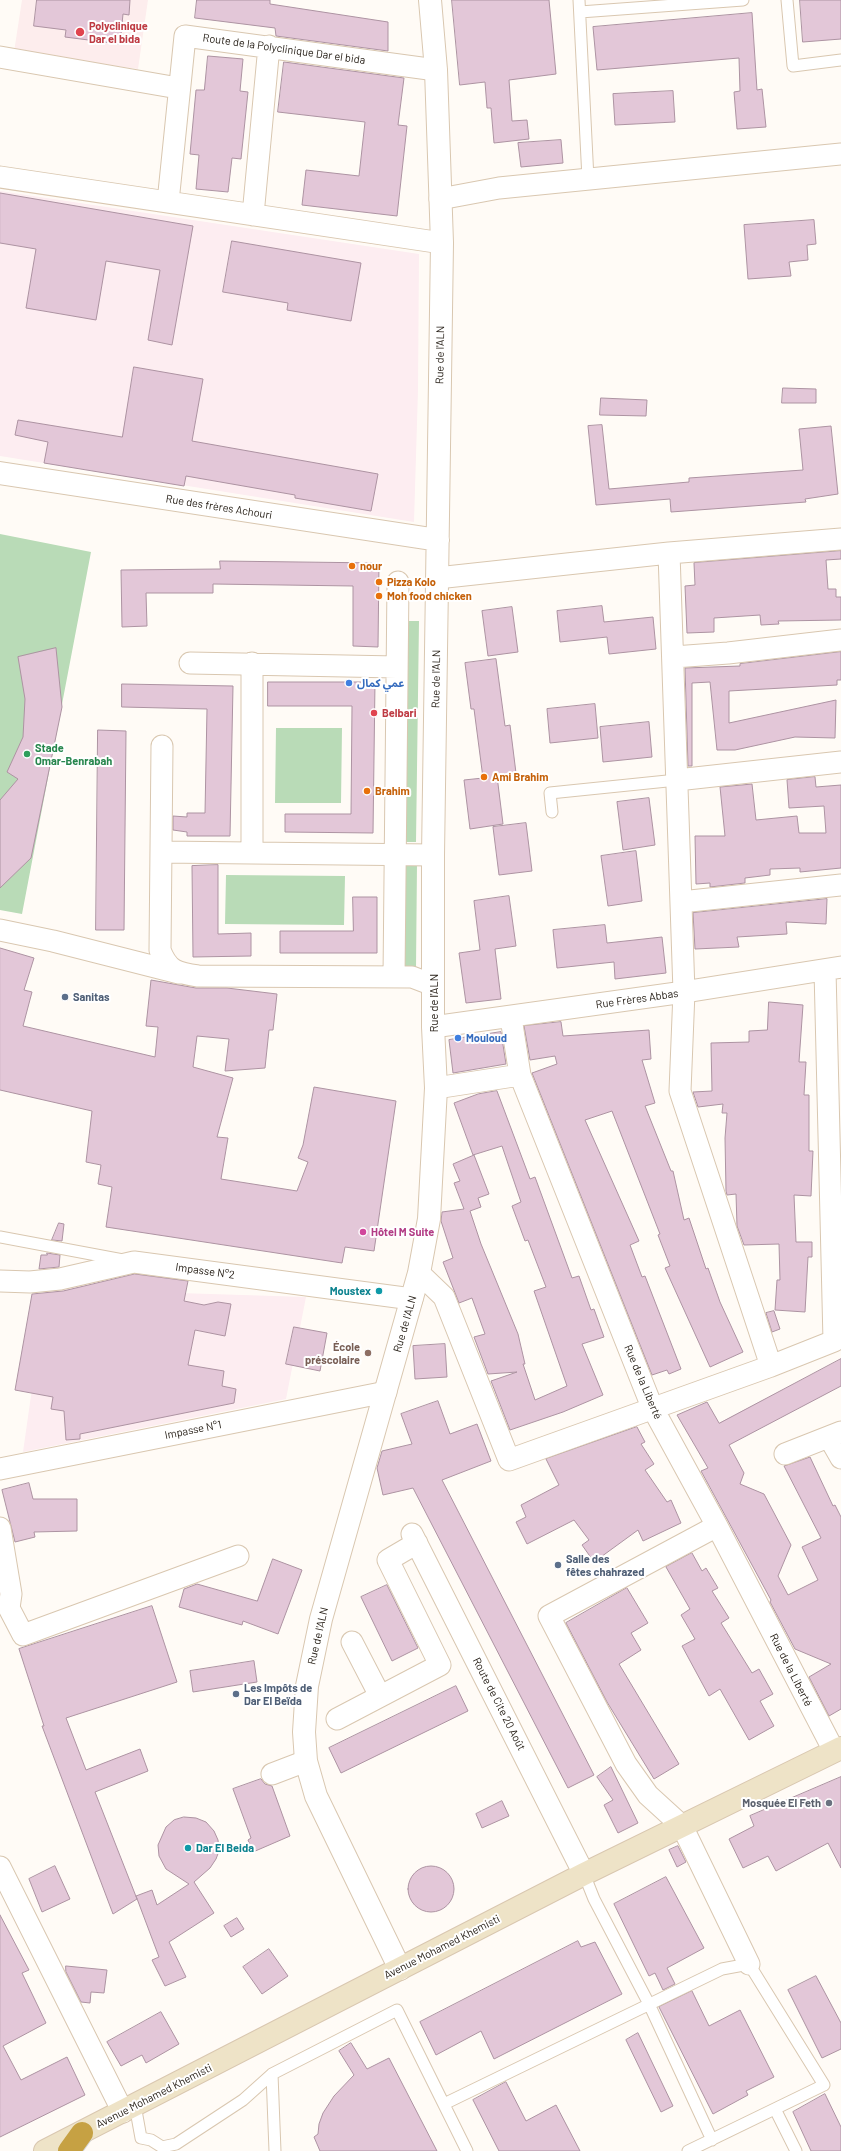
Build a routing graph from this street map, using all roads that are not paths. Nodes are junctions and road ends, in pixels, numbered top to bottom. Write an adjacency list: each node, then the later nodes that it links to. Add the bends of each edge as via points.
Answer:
1 (430, 0): 9 (street, Rue de l'ALN)
2 (579, 0): 5 (lane)
3 (743, 0): 5 (lane)
4 (787, 0): 8 (lane, via 793,66)
5 (580, 12): 13 (lane)
6 (269, 46): 9 (street, Route de la Polyclinique Dar el bida); 10 (street, Route de la Polyclinique Dar el bida, via 185,36); 16 (street)
7 (0, 57): 10 (street)
8 (841, 60)
9 (436, 70): 14 (street, Rue de l'ALN)
10 (178, 88): 15 (street, Route de la Polyclinique Dar el bida)
11 (841, 156): 13 (street)
12 (0, 177): 15 (street)
13 (588, 179): 14 (street, via 499,188)
14 (440, 199): 17 (street, Rue de l'ALN)
15 (168, 202): 16 (street)
16 (252, 215): 17 (street)
17 (442, 243): 20 (street, Rue de l'ALN)
18 (0, 473): 20 (street, Rue des frères Achouri)
19 (841, 539): 21 (street)
20 (438, 540): 22 (street, Rue de l'ALN)
21 (670, 553): 22 (street); 25 (street)
22 (437, 578): 36 (street, Rue de l'ALN)
23 (398, 582): 28 (street)
24 (841, 640): 25 (street)
25 (674, 657): 31 (street)
26 (190, 662): 27 (street)
27 (252, 663): 28 (street); 34 (street)
28 (397, 667): 35 (street)
29 (162, 746): 33 (street)
30 (841, 762): 31 (street)
31 (677, 780): 32 (lane, via 550,793); 38 (street)
32 (552, 812)
33 (161, 852): 34 (street); 41 (street, via 160,950 165,963)
34 (252, 853): 35 (street)
35 (395, 855): 36 (street); 42 (street)
36 (433, 855): 43 (street, Rue de l'ALN)
37 (841, 885): 38 (street)
38 (681, 902): 44 (street)
39 (0, 930): 41 (street)
40 (833, 968): 44 (street, Rue Frères Abbas); 54 (street, via 834,1341)
41 (179, 973): 42 (street, via 198,976)
42 (394, 976): 43 (street, via 412,977)
43 (433, 984): 46 (street, Rue de l'ALN)
44 (684, 992): 45 (street, Rue Frères Abbas); 54 (street, via 680,1091)
45 (510, 1018): 46 (street, Rue Frères Abbas); 47 (street, Rue de la Liberté)
46 (433, 1027): 48 (street, Rue de l'ALN)
47 (520, 1075): 48 (street); 56 (street, Rue de la Liberté)
48 (436, 1088): 51 (street, Rue de l'ALN, via 429,1219)
49 (0, 1237): 50 (lane)
50 (134, 1262): 52 (street, Impasse N°2, via 60,1279); 53 (street, Impasse N°2)
51 (419, 1274): 53 (street, Rue de l'ALN); 56 (street, via 444,1297 510,1460)
52 (0, 1281)
53 (412, 1299): 55 (street, Rue de l'ALN)
54 (771, 1366): 56 (street)
55 (386, 1392): 60 (street, Impasse N°1); 71 (street, Rue de l'ALN, via 320,1627 307,1686 304,1732)
56 (652, 1408): 61 (street, Rue de la Liberté)
57 (835, 1435): 58 (street); 59 (street)
58 (785, 1454)
59 (841, 1458)
60 (0, 1468)
61 (717, 1526): 70 (street, Rue de la Liberté); 73 (street, via 549,1616 626,1764 648,1795)
62 (0, 1528): 64 (street, via 11,1594)
63 (238, 1556): 64 (street, via 23,1635)
64 (5, 1608)
65 (352, 1642): 68 (street)
66 (470, 1647): 67 (street); 67 (street, Route de Cite 20 Août, via 414,1539 388,1560); 75 (street, Route de Cite 20 Août)
67 (440, 1665): 68 (street)
68 (380, 1696): 69 (street)
69 (337, 1719)
70 (837, 1750): 73 (main road, Avenue Mohamed Khemisti)
71 (306, 1761): 72 (street); 77 (street, Rue de l'ALN, via 316,1796)
72 (272, 1774)
73 (682, 1826): 75 (main road, Avenue Mohamed Khemisti); 76 (street)
74 (0, 1867): 81 (street)
75 (584, 1874): 77 (main road, Avenue Mohamed Khemisti); 78 (lane, via 594,1899)
76 (749, 1964): 78 (lane, via 722,1969); 82 (lane, via 824,2085)
77 (400, 1969): 81 (main road, Avenue Mohamed Khemisti)
78 (649, 2004): 80 (lane); 84 (lane)
79 (272, 2074): 80 (lane, via 397,2010); 81 (lane, via 243,2100 176,2144 162,2148 151,2140 141,2138); 87 (lane)
80 (444, 2104): 88 (lane)
81 (129, 2109): 83 (main road, Avenue Mohamed Khemisti)
82 (774, 2110): 84 (lane); 90 (lane)
83 (82, 2133): 85 (main road, Avenue Mohamed Khemisti); 86 (highway)
84 (712, 2140): 89 (lane)
85 (45, 2151)
86 (69, 2151)
87 (275, 2151)
88 (467, 2151)
89 (688, 2151)
90 (796, 2151)

